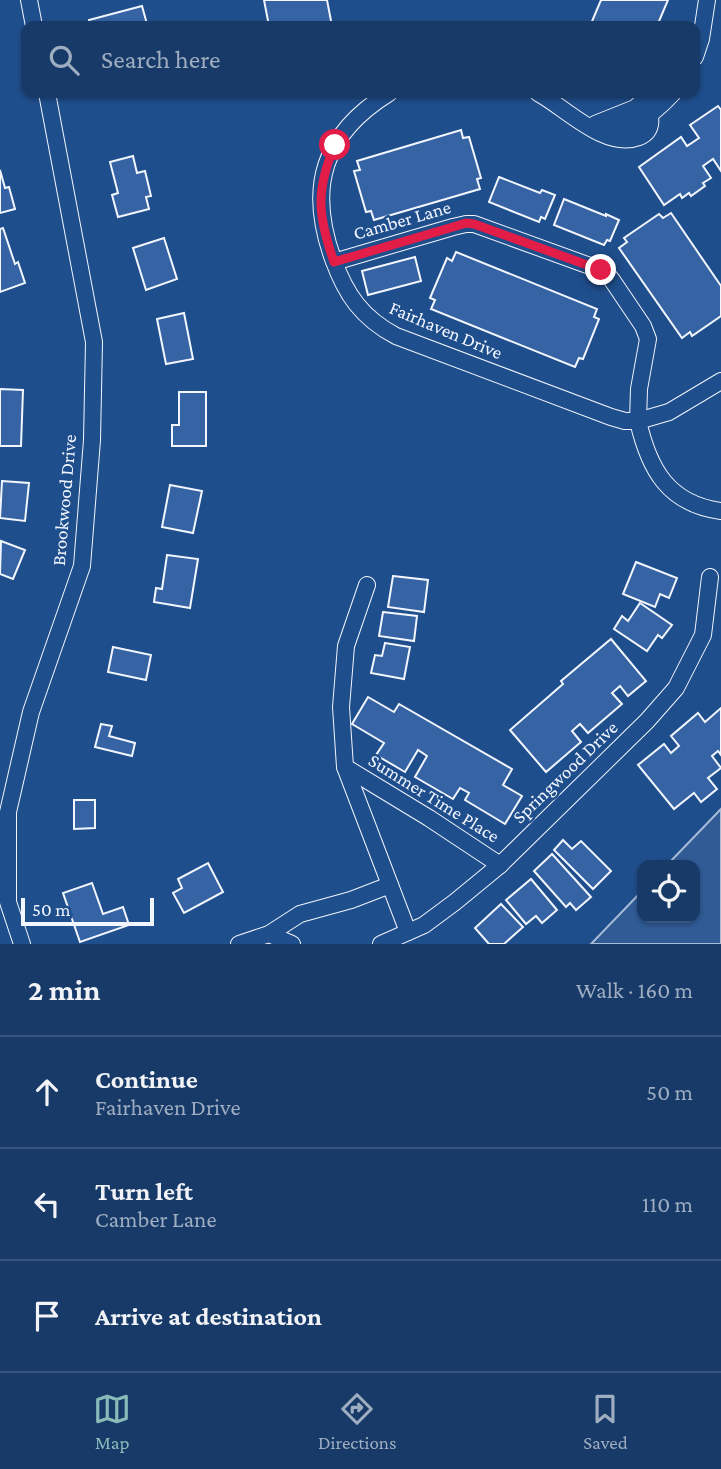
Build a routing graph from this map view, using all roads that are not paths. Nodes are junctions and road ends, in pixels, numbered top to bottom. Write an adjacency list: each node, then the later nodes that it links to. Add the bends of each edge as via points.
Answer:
1 (29, 0): 3 (street)
2 (707, 0): 4 (street)
3 (33, 21)
4 (700, 42)
5 (48, 98): 21 (street, Brookwood Drive, via 94,342 92,440 82,566 31,712 8,812 8,902)
6 (381, 98): 10 (street, Fairhaven Drive, via 345,129 325,168 320,206)
7 (545, 98): 9 (street)
8 (649, 102): 9 (street); 9 (street, via 651,124 645,134 619,139)
9 (590, 126)
10 (334, 262): 12 (street, Fairhaven Drive, via 353,301 396,336 611,417); 12 (street, Camber Lane, via 466,223 601,270 647,334)
11 (721, 380): 12 (street, via 669,412)
12 (638, 421): 13 (street, Camber Lane, via 649,458 663,483 687,501)
13 (721, 511)
14 (710, 577): 17 (street, Springwood Drive, via 704,635 676,688)
15 (367, 584): 16 (street, via 346,646 341,708)
16 (345, 767): 17 (street, Summer Time Place); 18 (street)
17 (500, 865): 19 (street, Springwood Drive, via 424,925)
18 (390, 886): 19 (street); 20 (street, via 300,914)
19 (408, 932): 24 (street, Springwood Drive)
20 (269, 934): 22 (street); 23 (street)
21 (22, 944)
22 (239, 944)
23 (292, 944)
24 (381, 944)

